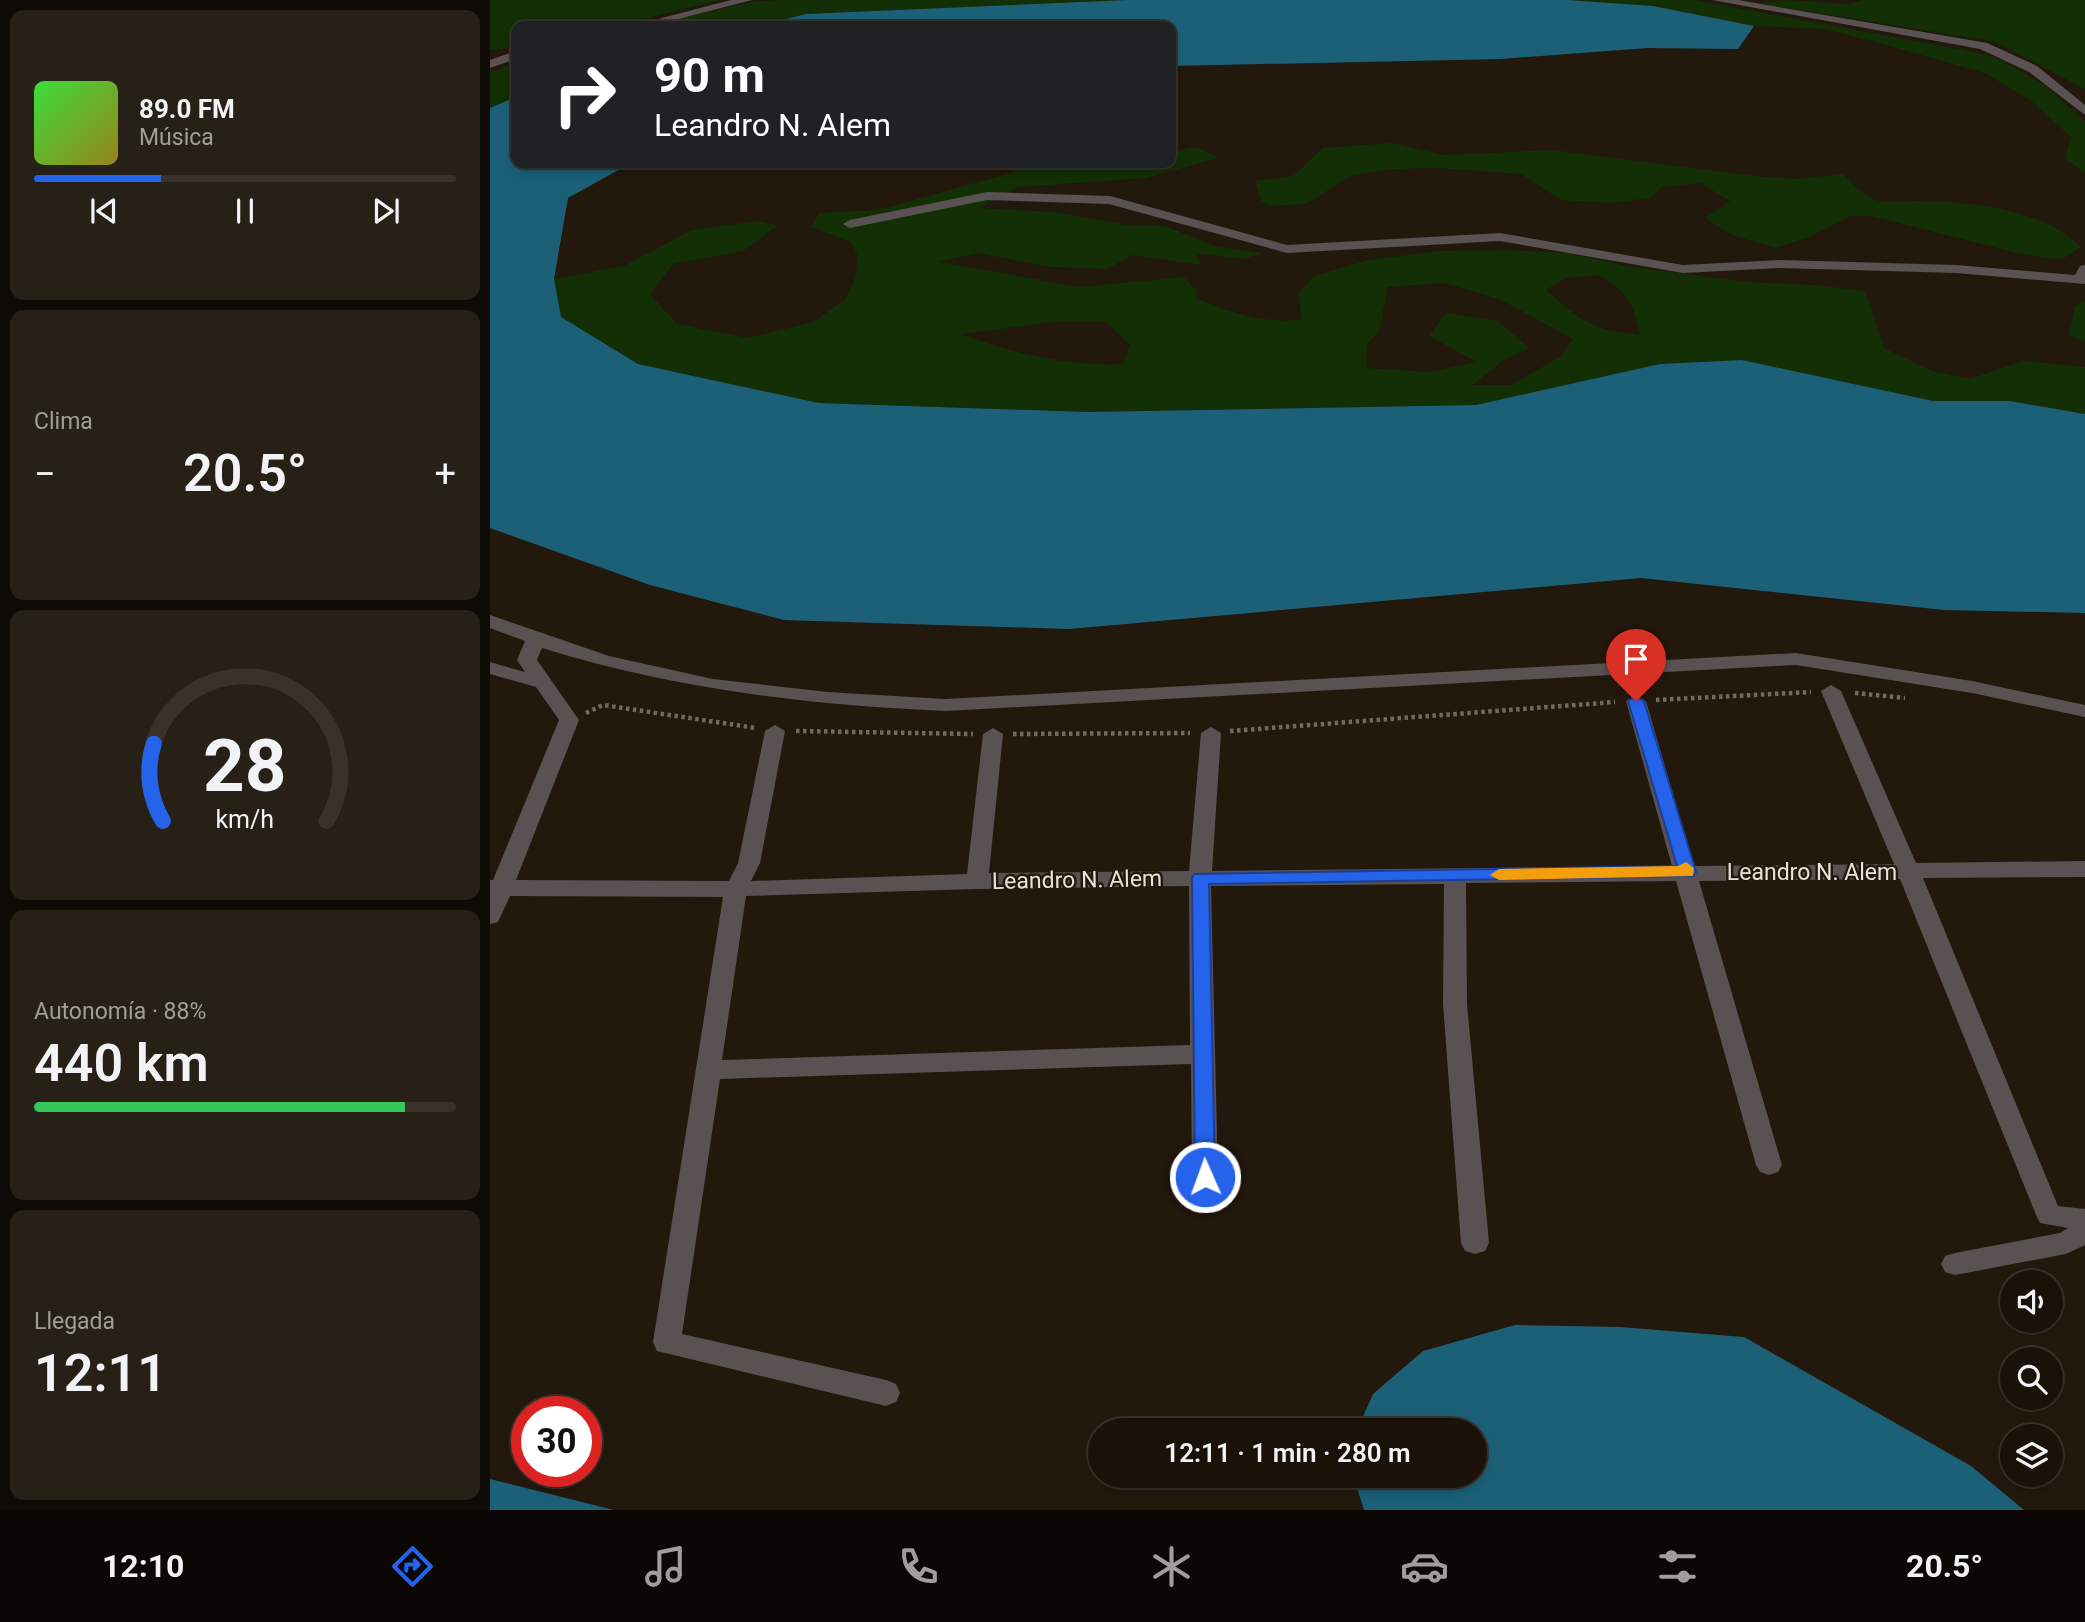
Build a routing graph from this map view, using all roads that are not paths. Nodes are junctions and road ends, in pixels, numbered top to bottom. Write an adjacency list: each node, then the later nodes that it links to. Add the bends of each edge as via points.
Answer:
1 (746, 0): 3 (street)
2 (1718, 0): 7 (street, via 1983,46 2033,69)
3 (730, 2): 4 (street)
4 (656, 21)
5 (511, 57): 6 (street)
6 (490, 64)
7 (2085, 111)
8 (850, 224): 9 (street, via 987,197 1110,200 1287,249 1500,237 1684,270 1780,264 1956,269 2081,280)
9 (2085, 269)
10 (490, 621): 11 (street)
11 (535, 640): 13 (street, via 527,660); 16 (street, via 686,682 843,702 944,705 1796,659 1972,687)
12 (490, 668): 13 (street)
13 (540, 682): 26 (street, via 569,720)
14 (1831, 691): 22 (street)
15 (1636, 701): 21 (street)
16 (2085, 711)
17 (775, 731): 27 (street, via 749,863)
18 (1210, 733): 24 (street)
19 (993, 734): 25 (street)
20 (2085, 869): 22 (street, Leandro N. Alem)
21 (1687, 872): 22 (street, Leandro N. Alem); 23 (street, Leandro N. Alem); 31 (street)
22 (1909, 872): 33 (street, via 2049,1214)
23 (1455, 875): 24 (street, Leandro N. Alem); 35 (street, via 1455,1004)
24 (1200, 878): 25 (street, Leandro N. Alem); 29 (street)
25 (977, 881): 27 (street, Leandro N. Alem)
26 (495, 888): 27 (street, Leandro N. Alem); 28 (street)
27 (736, 889): 30 (street)
28 (490, 916)
29 (1202, 1054): 30 (street); 32 (street)
30 (706, 1070): 37 (street, via 667,1342)
31 (1769, 1165)
32 (1205, 1177)
33 (2085, 1220)
34 (2085, 1232): 36 (street, via 2066,1243)
35 (1475, 1243)
36 (1955, 1264)
37 (886, 1393)

